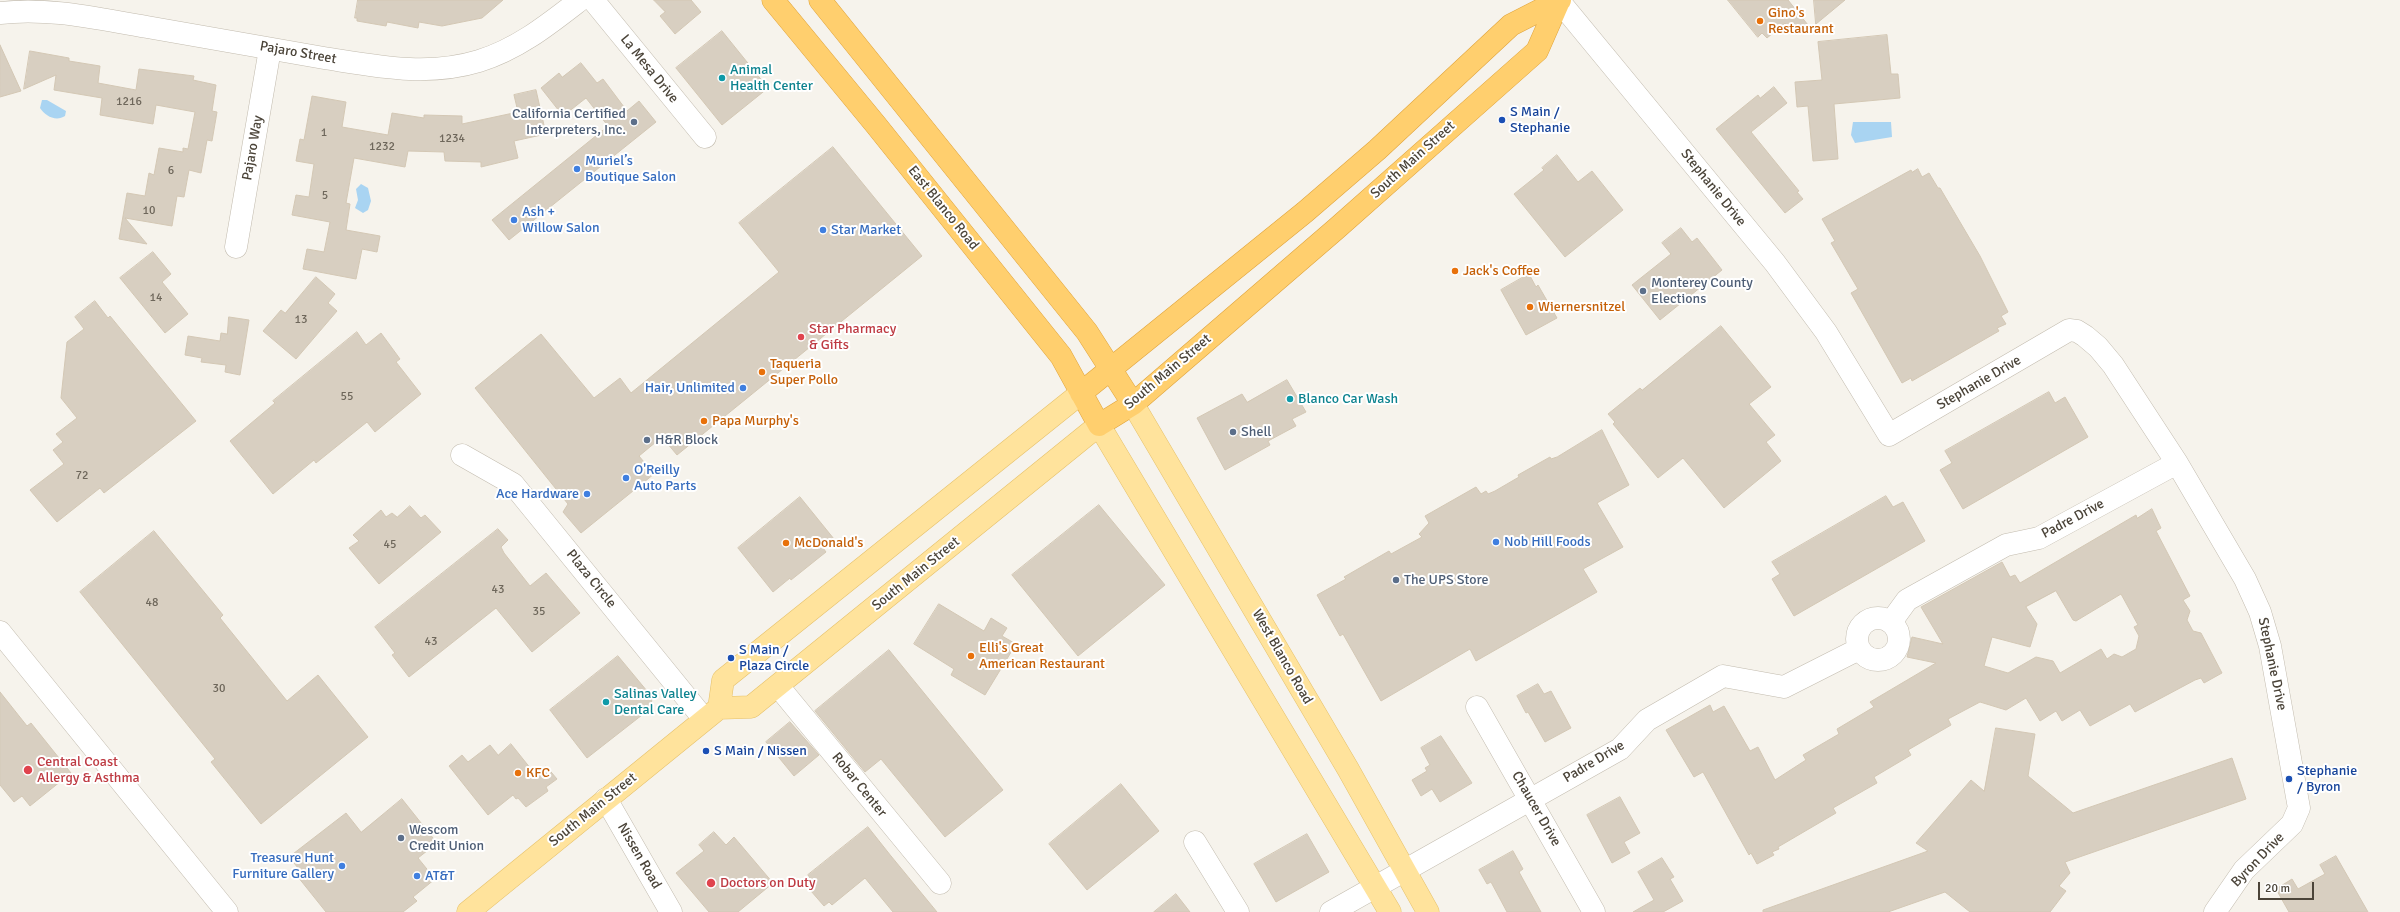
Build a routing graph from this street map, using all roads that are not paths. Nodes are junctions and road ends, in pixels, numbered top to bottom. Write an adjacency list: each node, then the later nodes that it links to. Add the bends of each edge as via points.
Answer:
1 (580, 0): 7 (street, Pajaro Street, via 522,41 479,60 458,66 433,69 389,68)
2 (592, 0): 8 (street, La Mesa Drive)
3 (773, 0): 11 (highway, East Blanco Road, via 1061,356)
4 (820, 0): 10 (highway, via 1089,334)
5 (1559, 1): 10 (highway, via 1511,25 1371,155); 12 (highway, South Main Street, via 1537,51); 15 (street, Stephanie Drive, via 1775,264 1826,332 1889,436 2069,330 2085,336 2103,353)
6 (0, 13): 7 (street, Pajaro Street, via 21,11 72,14)
7 (270, 48): 9 (street, Pajaro Way)
8 (705, 137)
9 (236, 247)
10 (1111, 370): 11 (highway); 12 (highway)
11 (1081, 393): 13 (highway, East Blanco Road); 21 (main road, via 723,680)
12 (1133, 404): 13 (highway, South Main Street); 26 (main road, West Blanco Road, via 1348,769)
13 (1099, 425): 19 (main road, South Main Street); 28 (main road)
14 (462, 455): 21 (street, Plaza Circle, via 514,484)
15 (2177, 463): 16 (street, Padre Drive, via 2039,538 2006,545 1907,600); 24 (street, Stephanie Drive, via 2245,579 2260,612 2270,646)
16 (1891, 622): 18 (street, via 1877,617 1864,622 1857,635); 18 (street, via 1896,627 1899,640 1894,652 1876,660 1863,654)
17 (0, 632): 29 (street)
18 (1859, 649): 23 (street, Padre Drive, via 1784,687 1723,676 1646,720 1620,749)
19 (778, 686): 21 (main road, South Main Street, via 751,707); 27 (street, Robar Center)
20 (1477, 707): 23 (street, Chaucer Drive)
21 (712, 714): 22 (main road, South Main Street)
22 (606, 799): 30 (main road, South Main Street); 31 (street, Nissen Road)
23 (1530, 800): 26 (street, Padre Drive); 36 (street, Chaucer Drive)
24 (2300, 808): 37 (street, Byron Drive, via 2292,824 2244,870)
25 (1195, 842): 32 (street)
26 (1404, 870): 28 (street, Padre Drive); 35 (main road, West Blanco Road)
27 (940, 883)
28 (1376, 886): 33 (street, Padre Drive); 34 (main road)
29 (227, 912)
30 (468, 912)
31 (671, 912)
32 (1238, 912)
33 (1331, 912)
34 (1390, 912)
35 (1428, 912)
36 (1594, 912)
37 (2215, 912)

